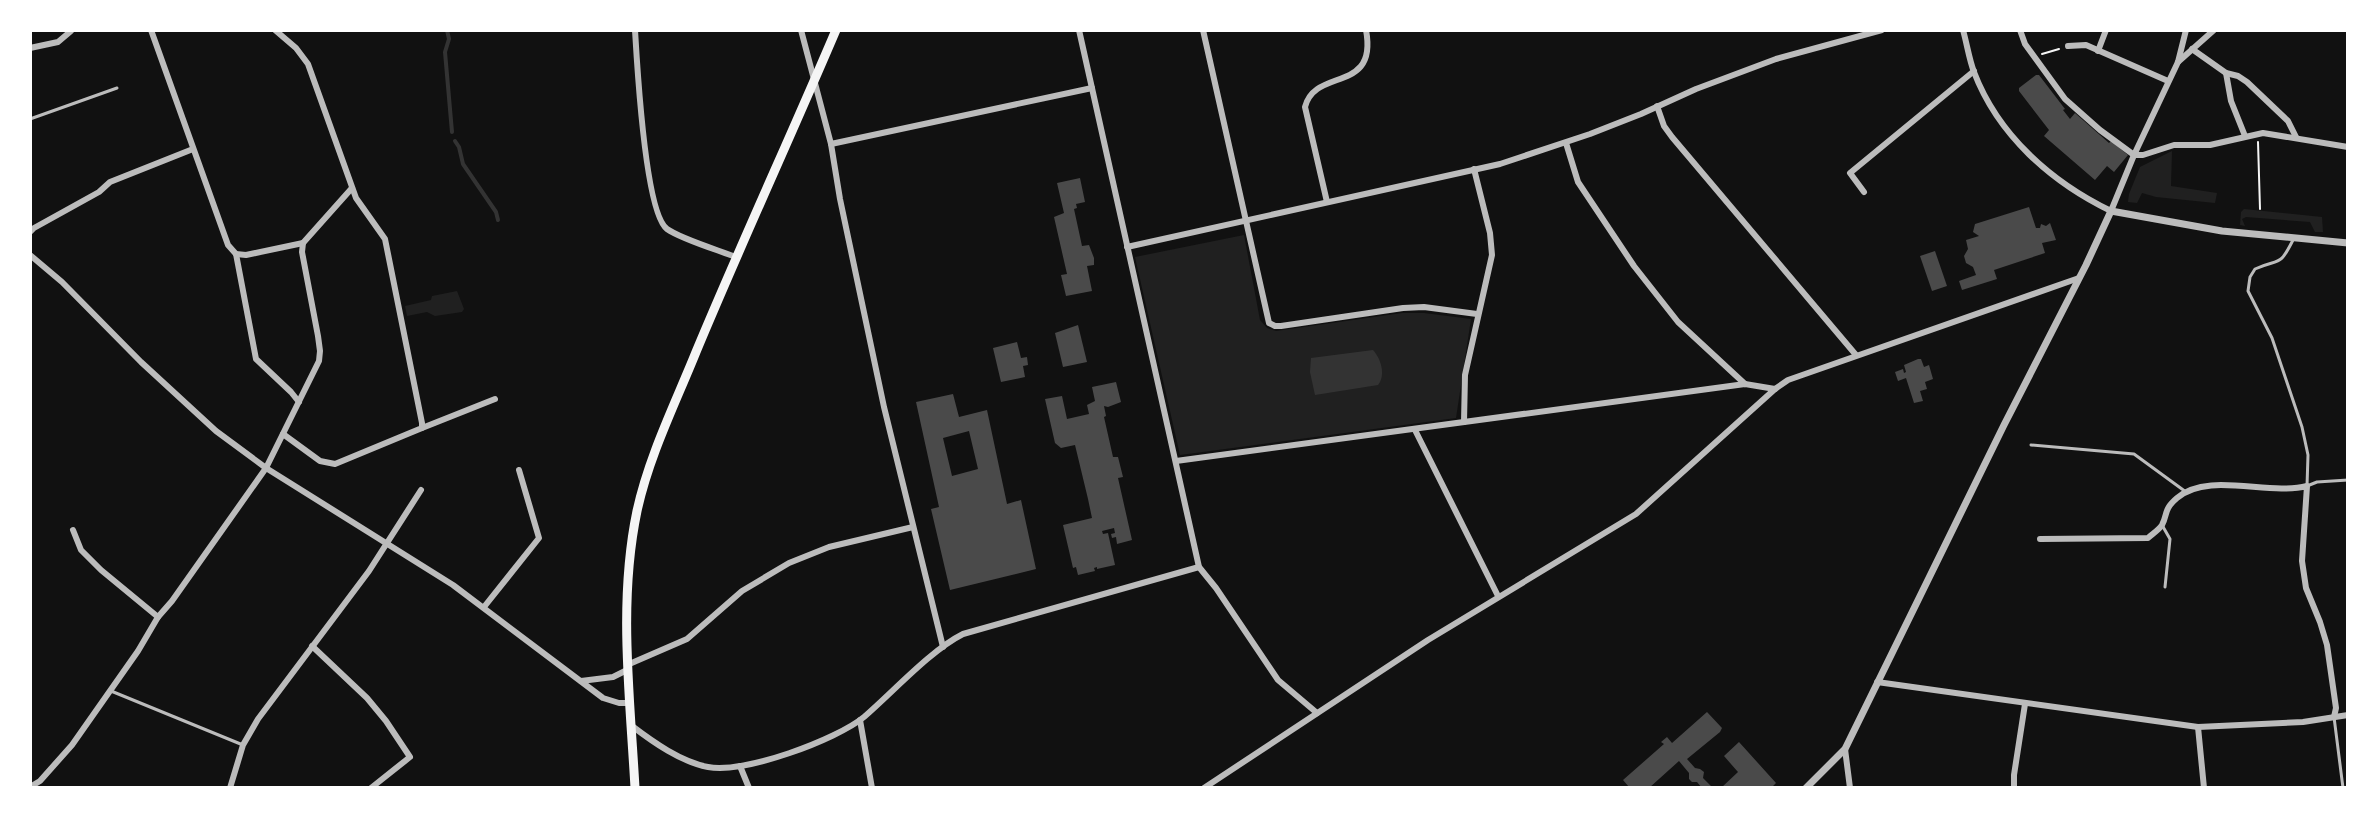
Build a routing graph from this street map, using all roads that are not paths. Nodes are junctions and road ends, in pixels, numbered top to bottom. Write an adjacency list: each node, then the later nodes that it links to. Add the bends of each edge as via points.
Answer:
1 (151, 30): 34 (street)
2 (275, 30): 37 (street, via 308,64)
3 (635, 30): 49 (street, via 643,129 660,218 668,230)
4 (801, 30): 23 (street)
5 (836, 30): 23 (main road)
6 (1079, 30): 26 (street)
7 (1203, 30): 41 (street)
8 (1366, 30): 39 (street, via 1368,48 1361,66 1346,78 1318,87 1305,107)
9 (1882, 30): 27 (street, via 1776,59)
10 (1963, 30): 21 (street)
11 (2020, 30): 35 (street, via 2065,99)
12 (2106, 30): 19 (street)
13 (2186, 30): 20 (street)
14 (2214, 30): 18 (street)
15 (71, 31): 17 (street, via 58,42)
16 (2068, 46): 19 (street)
17 (30, 48)
18 (2192, 49): 20 (street); 22 (street)
19 (2098, 51): 24 (street)
20 (2178, 62): 24 (street)
21 (1974, 71): 38 (street, via 1850,173); 40 (street, via 1995,111 2029,155)
22 (2226, 73): 29 (street); 30 (street, via 2262,96 2288,121)
23 (814, 80): 32 (street); 49 (main road)
24 (2168, 81): 35 (street)
25 (117, 88): 28 (lane)
26 (1092, 88): 32 (street); 46 (street)
27 (1657, 106): 31 (street); 52 (street, via 1672,137)
28 (30, 119)
29 (2245, 136): 30 (street); 35 (street)
30 (2296, 137): 33 (street)
31 (1566, 143): 36 (street); 53 (street, via 1578,182 1641,275 1678,322)
32 (831, 144): 70 (street)
33 (2348, 147)
34 (193, 149): 42 (street, via 110,182); 47 (street)
35 (2134, 155): 40 (street)
36 (1474, 169): 39 (street); 51 (street, via 1492,255)
37 (352, 188): 44 (street); 58 (street, via 385,239)
38 (1864, 192)
39 (1327, 202): 41 (street)
40 (2111, 211): 43 (street, via 2195,228); 50 (street)
41 (1245, 220): 46 (street); 51 (street, via 1272,325 1413,308)
42 (30, 232)
43 (2294, 239): 45 (street); 66 (lane, via 2279,262 2255,269 2248,291 2272,338 2302,427)
44 (303, 243): 47 (street); 56 (street, via 320,355)
45 (2348, 243)
46 (1127, 247): 62 (street)
47 (236, 254): 56 (street, via 256,359)
48 (30, 255): 63 (street, via 216,431)
49 (736, 257): 81 (main road, via 653,456 637,510 627,578)
50 (2079, 278): 52 (street); 83 (street)
51 (1477, 314): 57 (street, via 1465,375)
52 (1856, 355): 54 (street)
53 (1745, 384): 54 (street); 57 (street)
54 (1775, 389): 76 (street, via 1636,514)
55 (495, 399): 58 (street)
56 (299, 402): 60 (street)
57 (1464, 422): 59 (street)
58 (422, 428): 60 (street, via 335,464 320,461)
59 (1415, 430): 62 (street); 76 (street)
60 (283, 434): 63 (street)
61 (2031, 445): 68 (lane, via 2134,454)
62 (1176, 461): 74 (street)
63 (266, 468): 73 (street); 78 (street)
64 (519, 470): 77 (street, via 539,538)
65 (2348, 480): 66 (lane)
66 (2307, 486): 68 (street, via 2205,486); 89 (street, via 2302,561 2327,645)
67 (421, 490): 73 (street)
68 (2186, 492): 69 (street, via 2165,511)
69 (2162, 525): 72 (street, via 2148,538); 75 (lane, via 2170,539)
70 (913, 527): 80 (street); 81 (street, via 829,547 789,563 742,591 687,639)
71 (73, 530): 78 (street, via 81,550)
72 (2040, 539)
73 (388, 544): 77 (street); 79 (street)
74 (1199, 567): 80 (street, via 963,634); 87 (street, via 1278,680)
75 (2165, 587)
76 (1498, 596): 87 (street)
77 (484, 607): 82 (street)
78 (158, 617): 84 (street)
79 (312, 646): 93 (street); 98 (street, via 367,698 410,757)
80 (943, 647): 90 (street)
81 (627, 668): 82 (street, via 613,677); 85 (main road)
82 (581, 681): 85 (street, via 603,698)
83 (1877, 682): 86 (street); 94 (street)
84 (111, 691): 93 (lane); 96 (street, via 72,745)
85 (630, 703): 91 (main road)
86 (2025, 704): 92 (street); 105 (street)
87 (1317, 713): 102 (street)
88 (2348, 715): 89 (street)
89 (2334, 717): 92 (street); 107 (lane)
90 (860, 720): 95 (street, via 817,742); 101 (street)
91 (632, 726): 95 (street, via 695,763); 99 (main road)
92 (2198, 727): 106 (street)
93 (243, 745): 97 (street)
94 (1845, 749): 103 (street); 104 (street)
95 (740, 766): 100 (street)
96 (30, 787)
97 (230, 788)
98 (371, 788)
99 (635, 788)
100 (749, 788)
101 (872, 788)
102 (1204, 788)
103 (1806, 788)
104 (1850, 788)
105 (2014, 788)
106 (2204, 788)
107 (2343, 788)

